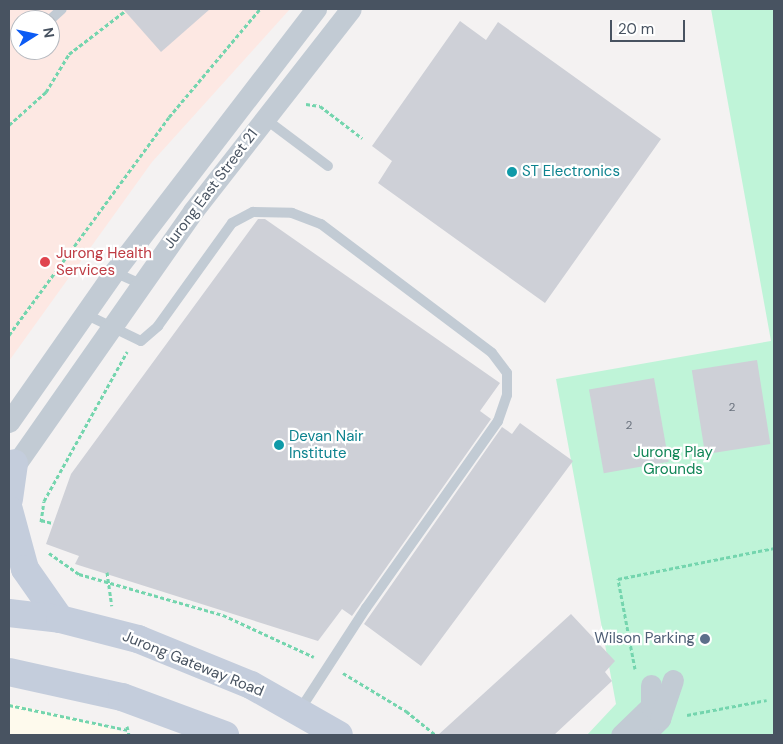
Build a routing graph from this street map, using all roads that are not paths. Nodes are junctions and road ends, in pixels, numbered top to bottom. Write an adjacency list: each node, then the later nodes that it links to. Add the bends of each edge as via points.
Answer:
1 (316, 9): 5 (street, Jurong East Street 21)
2 (351, 9): 3 (street, Jurong East Street 21)
3 (264, 118): 4 (lane); 6 (street, Jurong East Street 21)
4 (328, 166)
5 (114, 272): 6 (lane); 7 (street, Jurong East Street 21)
6 (141, 284): 8 (street, Jurong East Street 21)
7 (85, 314): 8 (lane); 9 (street, Jurong East Street 21)
8 (110, 327): 10 (street, Jurong East Street 21); 18 (lane, via 141,342 158,326 232,223 253,212 292,213 329,230 492,352 507,373 507,395 498,421)
9 (9, 422)
10 (12, 468): 11 (main road)
11 (9, 499)
12 (9, 510): 14 (main road, via 26,569)
13 (9, 613): 14 (main road, Jurong Gateway Road)
14 (60, 619): 18 (main road, Jurong Gateway Road, via 138,639 251,685)
15 (9, 672): 19 (main road, via 122,697)
16 (644, 680): 21 (street, via 651,706)
17 (673, 680): 22 (street, via 660,720)
18 (298, 712): 20 (main road, Jurong Gateway Road)
19 (225, 735)
20 (338, 735)
21 (621, 735)
22 (644, 735)

